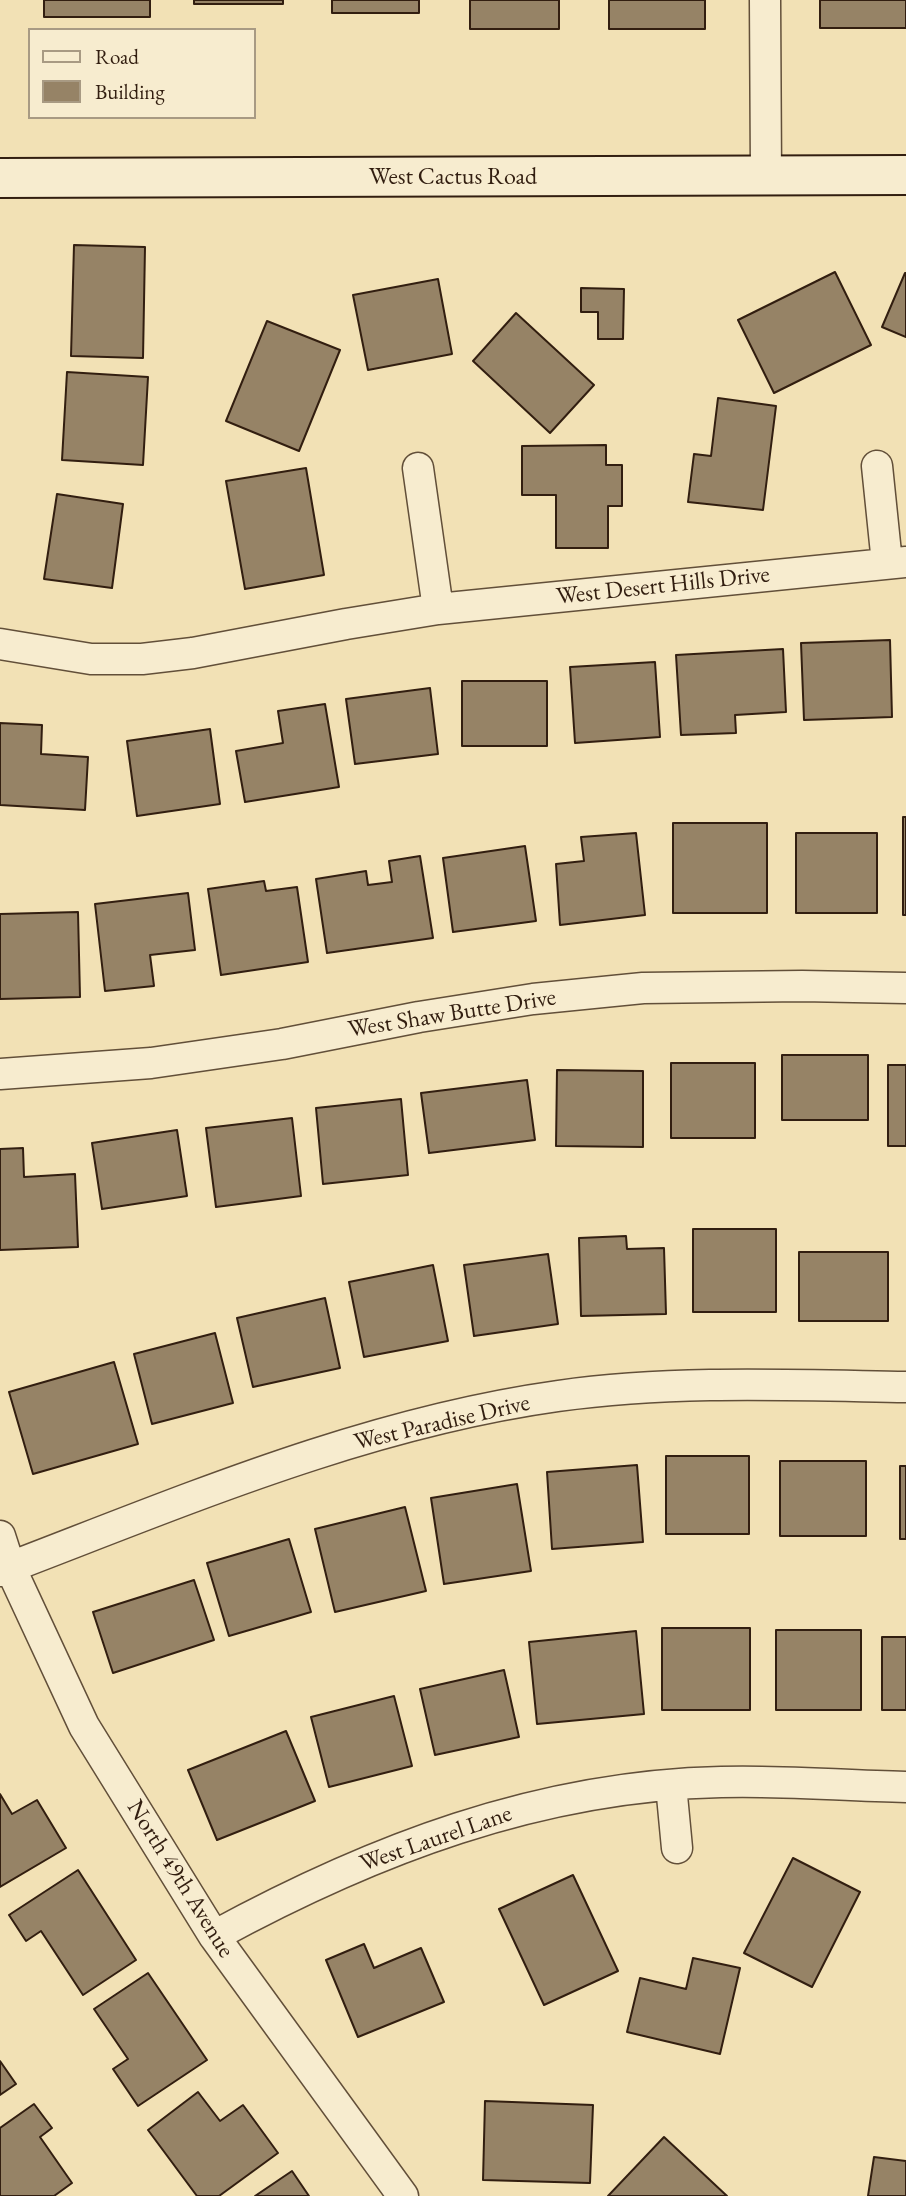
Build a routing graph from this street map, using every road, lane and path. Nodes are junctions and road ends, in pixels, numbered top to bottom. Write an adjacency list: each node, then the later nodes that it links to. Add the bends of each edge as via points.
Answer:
1 (765, 0): 2 (street)
2 (766, 175): 3 (main road, West Cactus Road); 4 (main road, West Cactus Road)
3 (906, 175)
4 (0, 178)
5 (877, 466): 7 (street, West Desert Hills Drive)
6 (418, 468): 8 (street)
7 (896, 563): 8 (street, West Desert Hills Drive)
8 (439, 609): 9 (street, West Desert Hills Drive, via 142,659 91,659)
9 (0, 644)
10 (906, 988): 11 (street, West Shaw Butte Drive, via 643,988 521,1001 151,1063)
11 (0, 1074)
12 (906, 1387): 14 (street, West Paradise Drive, via 682,1385 559,1396 489,1408 388,1432 247,1478)
13 (0, 1536): 14 (street, North 49th Avenue)
14 (5, 1569): 18 (street, North 49th Avenue, via 84,1726)
15 (671, 1785): 16 (street, West Laurel Lane, via 757,1782); 17 (street); 18 (street, West Laurel Lane, via 604,1792 467,1824 312,1884)
16 (906, 1787)
17 (677, 1848)
18 (214, 1936): 19 (street, North 49th Avenue)
19 (403, 2196)

